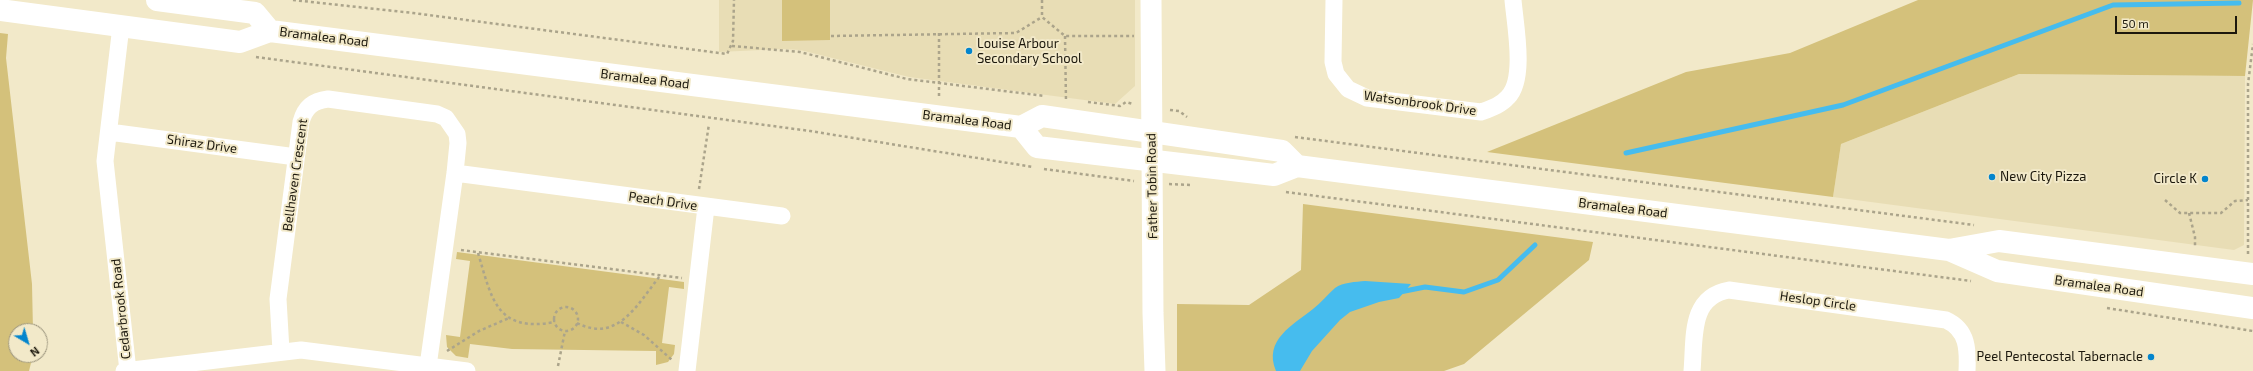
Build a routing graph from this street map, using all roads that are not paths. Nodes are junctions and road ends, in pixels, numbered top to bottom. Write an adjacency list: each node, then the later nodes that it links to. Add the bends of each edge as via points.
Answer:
1 (157, 0): 7 (main road, Bramalea Road, via 255,13)
2 (1151, 0): 10 (street, Father Tobin Road)
3 (1334, 0): 4 (street, Watsonbrook Drive, via 1333,62 1336,74 1348,89 1367,98 1482,112 1499,105 1510,96 1516,85 1518,71)
4 (1514, 0)
5 (0, 10): 6 (main road, Bramalea Road)
6 (121, 26): 7 (main road, Bramalea Road, via 240,42); 9 (street, Cedarbrook Road)
7 (270, 31): 8 (main road, Bramalea Road)
8 (1021, 127): 10 (main road, Bramalea Road, via 1042,116 1065,109); 12 (main road, Bramalea Road, via 1037,147)
9 (109, 132): 11 (street, Shiraz Drive); 22 (street, Cedarbrook Road, via 105,161)
10 (1152, 132): 12 (street, Father Tobin Road); 13 (main road, Bramalea Road, via 1282,152)
11 (296, 157): 14 (street, Bellhaven Crescent, via 303,114 312,103 328,99 437,114 446,118 457,134); 20 (street, Bellhaven Crescent, via 278,299)
12 (1152, 161): 13 (main road, Bramalea Road, via 1274,175); 26 (street, Father Tobin Road)
13 (1297, 166): 17 (main road, Bramalea Road)
14 (455, 173): 15 (street, Peach Drive); 21 (street, Bellhaven Crescent)
15 (702, 201): 16 (street); 25 (street, Peach Drive)
16 (782, 216)
17 (1949, 250): 18 (main road, Bramalea Road, via 1999,241); 19 (main road, Bramalea Road, via 1997,271)
18 (2253, 274)
19 (2253, 308)
20 (281, 351): 21 (street, Cedarbrook Road, via 307,350); 22 (street, Cedarbrook Road)
21 (428, 366): 24 (street, Cedarbrook Road)
22 (128, 370): 23 (street)
23 (124, 371)
24 (467, 371)
25 (686, 371)
26 (1155, 371)
27 (1692, 371): 28 (street, Heslop Circle, via 1699,311 1710,296 1730,290 1946,320 1954,324 1965,339 1968,348)
28 (1967, 371)

